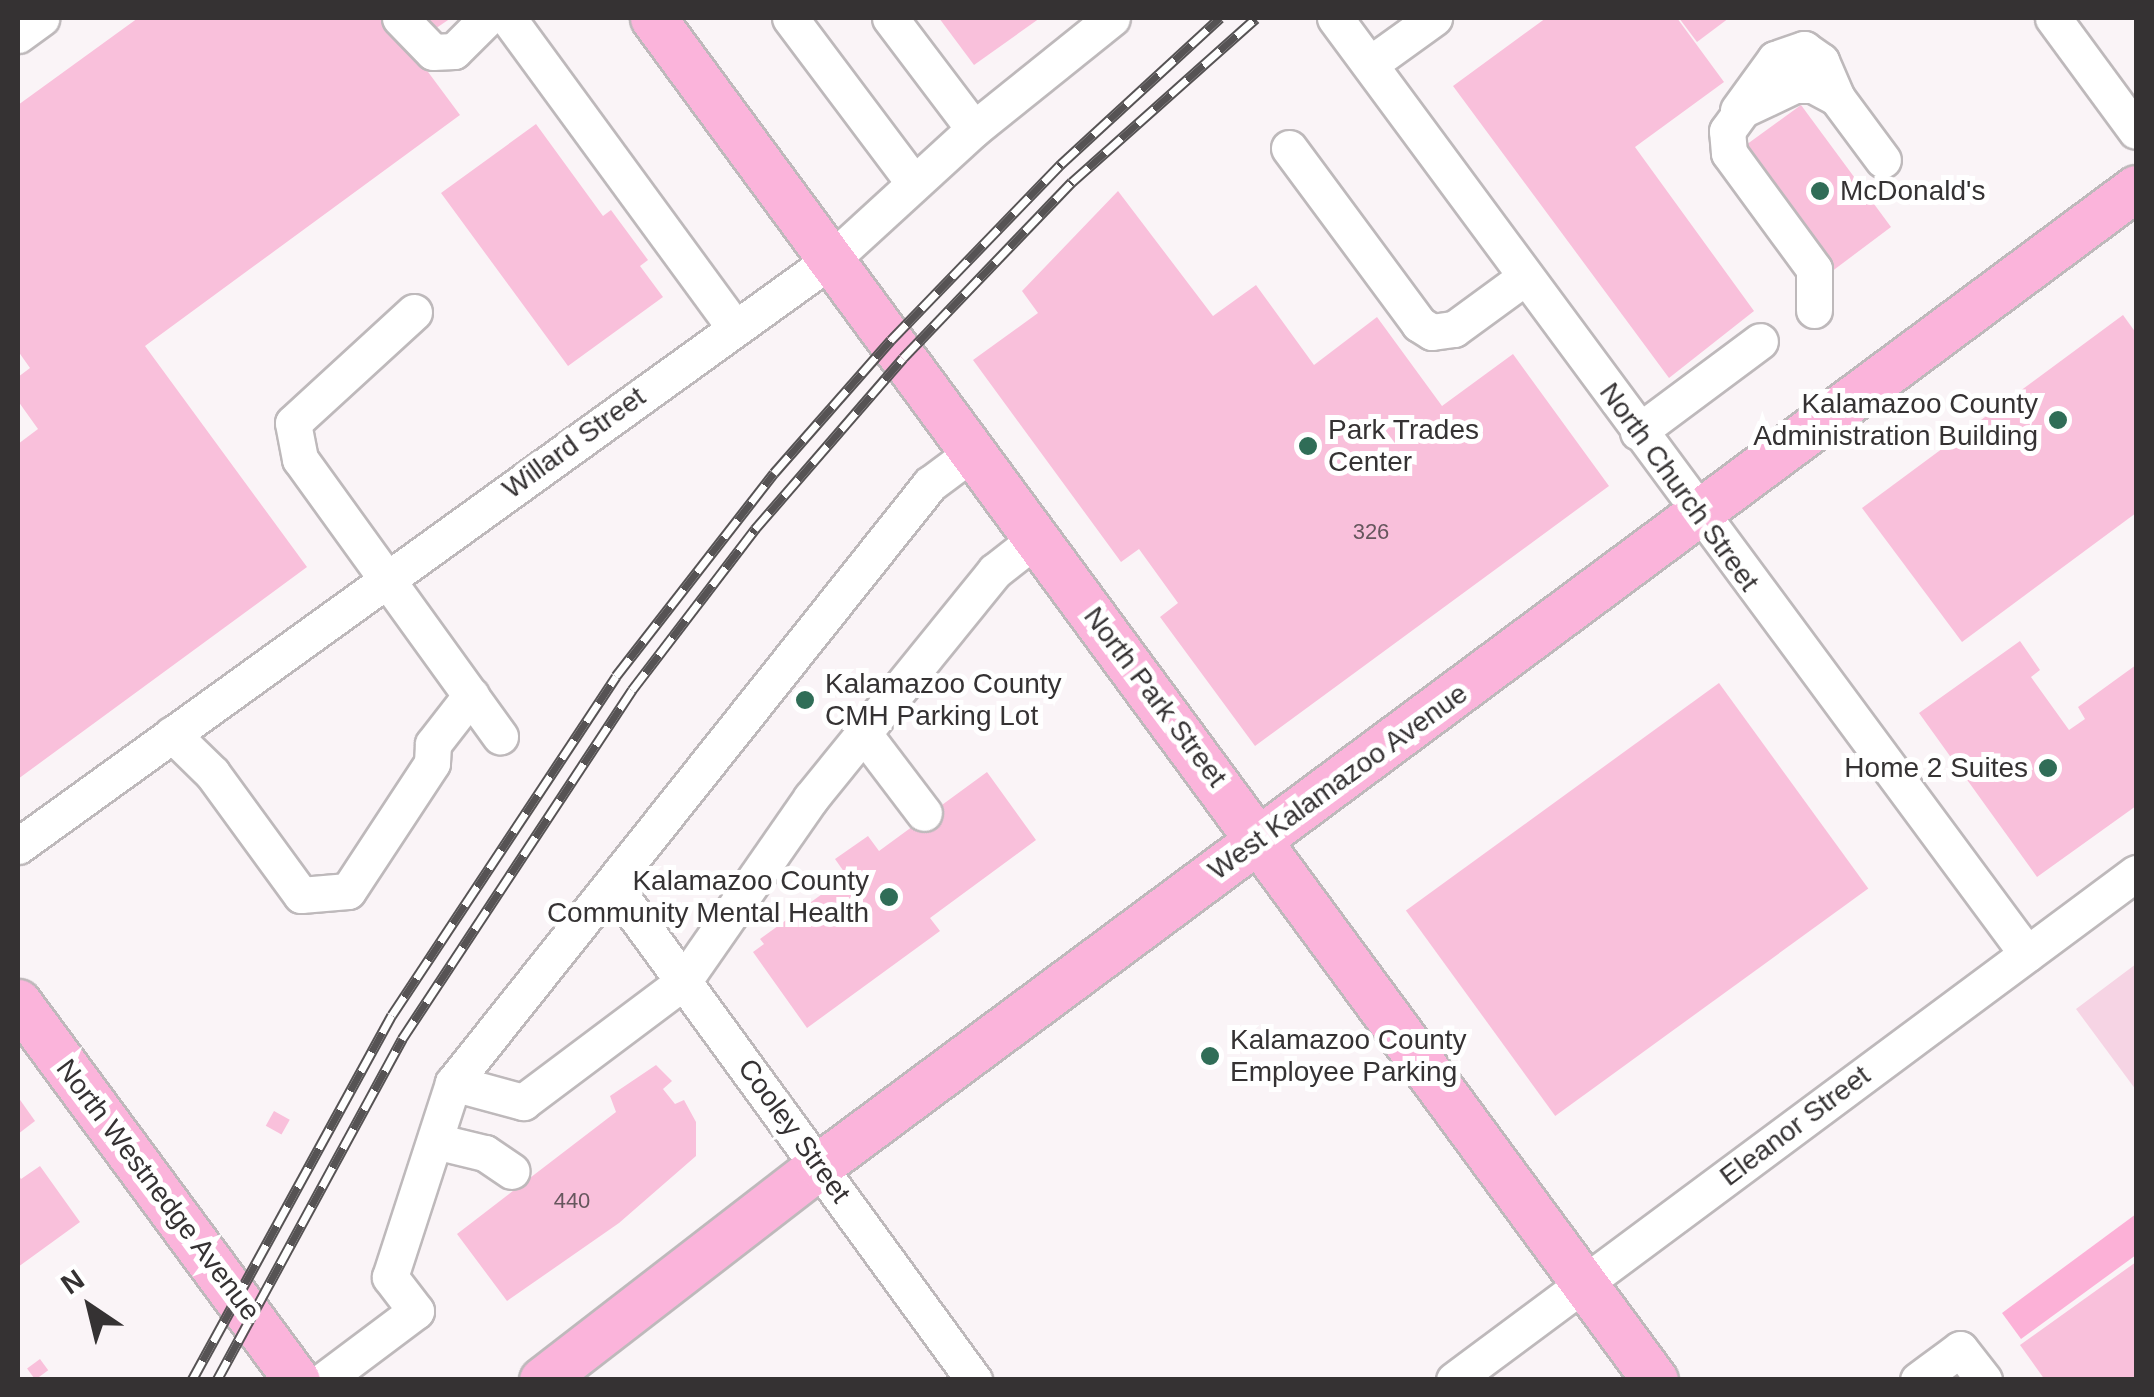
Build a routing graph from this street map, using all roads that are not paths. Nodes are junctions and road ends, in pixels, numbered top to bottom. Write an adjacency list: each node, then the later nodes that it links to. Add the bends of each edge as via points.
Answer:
1 (41, 18): 12 (street)
2 (400, 18): 3 (street, via 433,52 454,51)
3 (487, 18)
4 (508, 18): 24 (street)
5 (653, 18): 20 (main road, North Park Street)
6 (790, 18): 18 (street)
7 (890, 18): 14 (street)
8 (1112, 18): 14 (street, Willard Street)
9 (1336, 18): 13 (street, North Church Street)
10 (1434, 18): 13 (street)
11 (2068, 23): 15 (street)
12 (18, 35)
13 (1370, 64): 21 (street, North Church Street)
14 (974, 129): 18 (street, Willard Street)
15 (2136, 130)
16 (1289, 148): 21 (street, via 1419,324 1432,332 1454,328)
17 (1883, 160): 22 (street, via 1836,98 1821,61 1793,47 1768,67 1730,123 1729,154 1814,269)
18 (914, 183): 20 (street, Willard Street)
19 (2136, 188): 28 (main road, West Kalamazoo Avenue)
20 (832, 259): 24 (street, Willard Street); 27 (main road, North Park Street)
21 (1525, 278): 26 (street, North Church Street)
22 (1814, 310)
23 (414, 312): 30 (street, via 294,423 300,459)
24 (735, 328): 30 (street, Willard Street)
25 (1760, 341): 26 (street)
26 (1638, 432): 28 (street, North Church Street)
27 (973, 452): 29 (main road, North Park Street); 39 (street, via 930,484)
28 (1699, 516): 36 (main road, West Kalamazoo Avenue); 40 (street, North Church Street)
29 (1038, 538): 33 (street, via 995,571); 36 (main road, North Park Street)
30 (389, 576): 31 (street); 32 (street, Willard Street)
31 (472, 695): 32 (street, via 433,744 432,763 348,891 301,895 212,774); 34 (street)
32 (172, 734): 37 (street, Willard Street)
33 (864, 734): 35 (street); 41 (street)
34 (500, 736)
35 (924, 813)
36 (1260, 839): 45 (main road, West Kalamazoo Avenue); 47 (main road, North Park Street)
37 (18, 846)
38 (2136, 873): 40 (street, Eleanor Street)
39 (612, 885): 41 (street, Cooley Street); 43 (street)
40 (2027, 954): 47 (street, Eleanor Street)
41 (683, 982): 43 (street, via 523,1102); 45 (street, Cooley Street)
42 (18, 1002): 48 (main road, North Westnedge Avenue)
43 (454, 1084): 44 (street)
44 (435, 1140): 46 (street, via 485,1153); 49 (street, via 390,1277 416,1311)
45 (820, 1165): 50 (main road, West Kalamazoo Avenue); 51 (street, Cooley Street)
46 (512, 1171)
47 (1582, 1280): 52 (street, Eleanor Street); 53 (main road, North Park Street)
48 (297, 1380)
49 (324, 1380)
50 (542, 1380)
51 (974, 1380)
52 (1454, 1380)
53 (1655, 1380)
54 (1918, 1380): 55 (street, via 1960,1349)
55 (1984, 1380)

